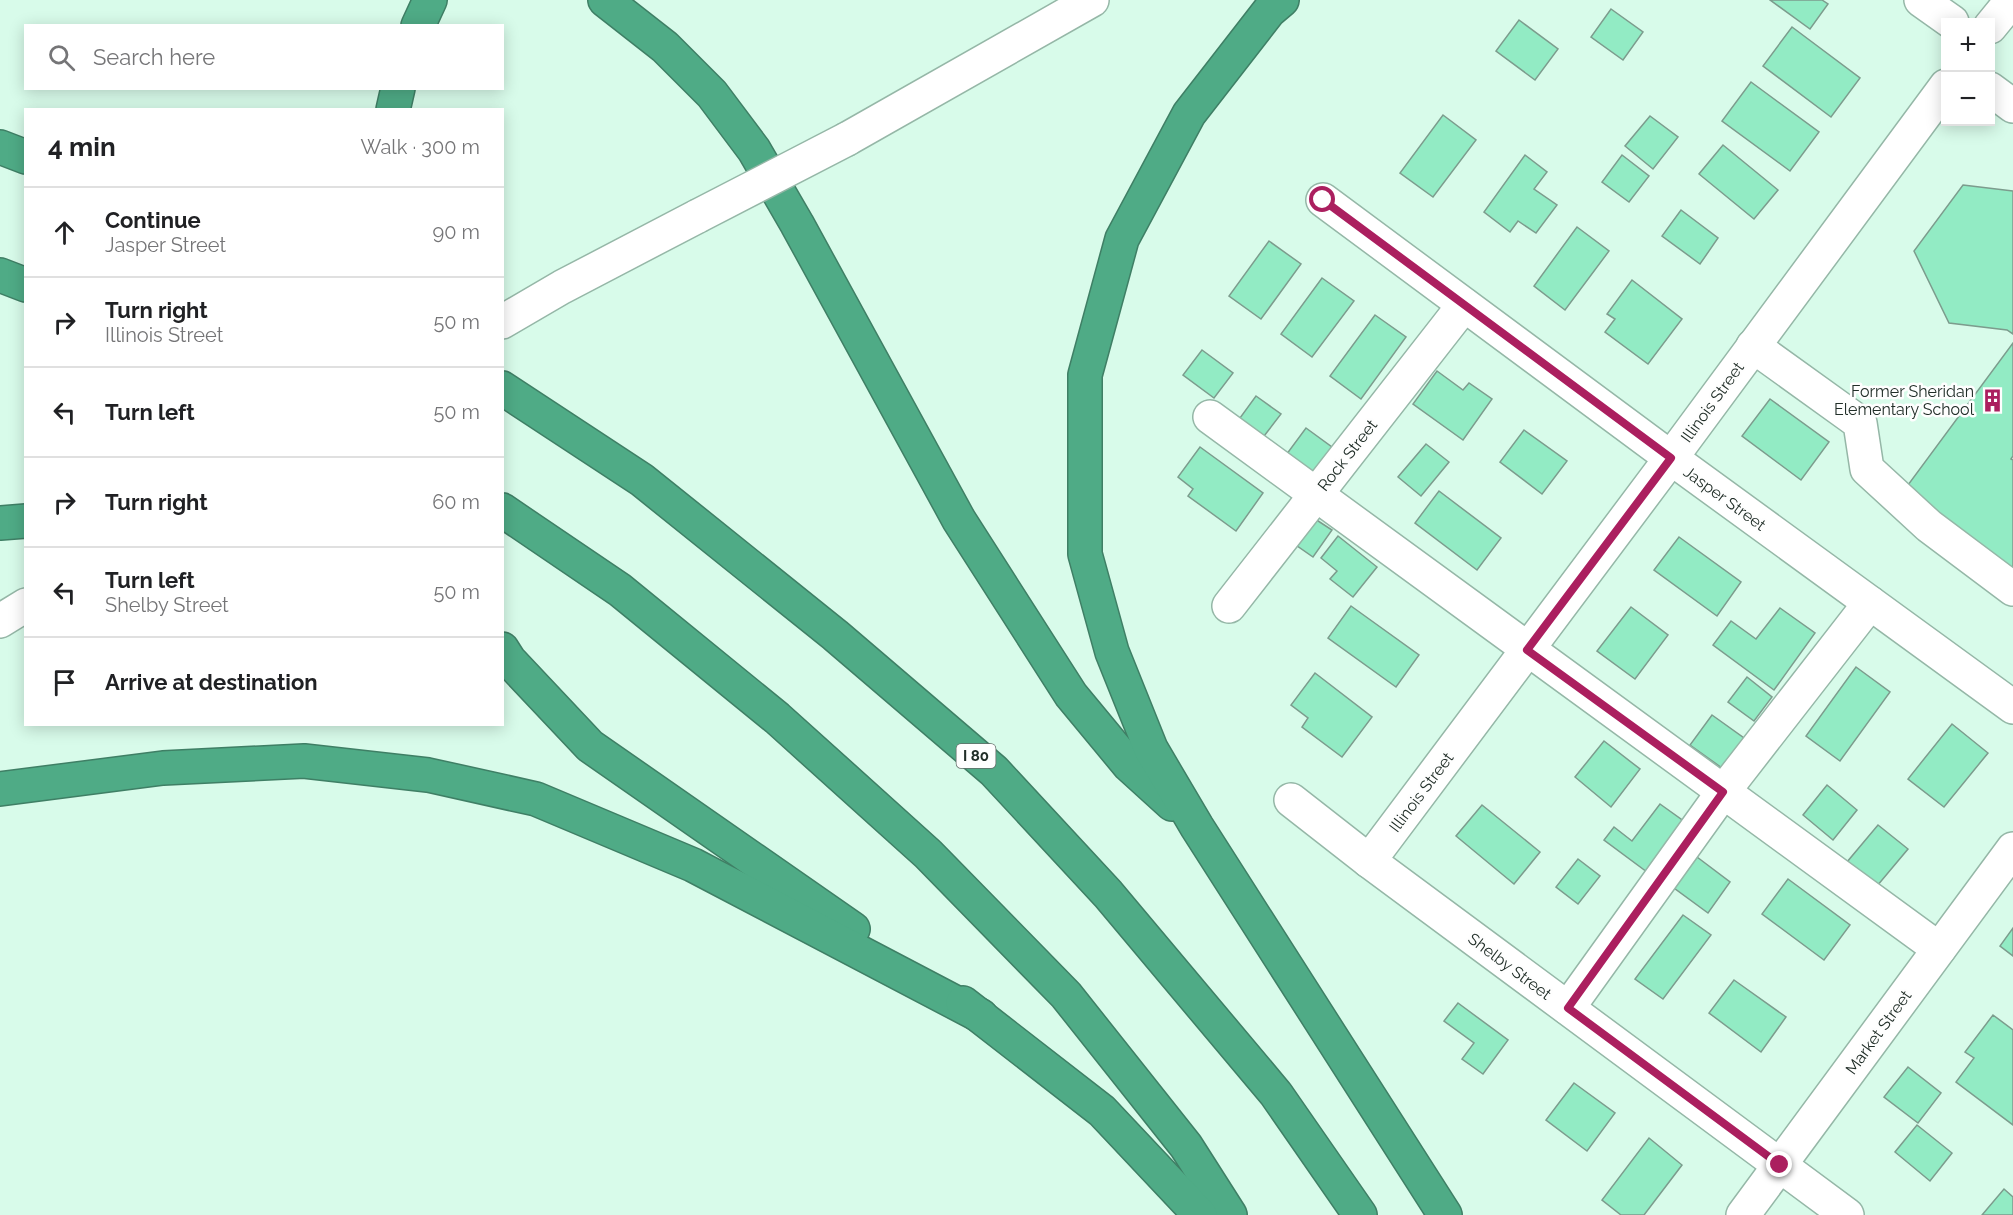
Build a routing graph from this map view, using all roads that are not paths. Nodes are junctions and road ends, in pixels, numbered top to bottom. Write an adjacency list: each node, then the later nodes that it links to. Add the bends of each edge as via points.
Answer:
1 (430, 0): 9 (highway)
2 (605, 0): 41 (highway, via 665,47 712,94 754,150 959,520 1071,695 1129,765)
3 (1092, 0): 21 (street, bridge, via 847,139)
4 (1282, 0): 41 (highway, via 1269,11 1189,114 1122,239 1085,375 1085,554 1112,652 1151,749)
5 (1921, 0): 7 (street)
6 (2012, 0): 8 (street)
7 (1946, 18)
8 (1995, 21)
9 (419, 24)
10 (398, 90): 14 (highway)
11 (1941, 93): 22 (street, Illinois Street)
12 (1995, 93): 13 (street)
13 (2013, 106)
14 (394, 108)
15 (0, 147): 16 (highway)
16 (24, 156)
17 (1323, 200): 20 (street, Jasper Street)
18 (0, 275): 19 (highway)
19 (24, 284)
20 (1464, 304): 25 (street, Jasper Street); 26 (street, Rock Street)
21 (504, 321)
22 (1753, 346): 25 (street, Illinois Street); 30 (street, via 1860,423 1867,469 1929,526)
23 (504, 389): 50 (highway, I 80, via 642,480 835,635 994,771 1108,894 1276,1094)
24 (1210, 417): 26 (street)
25 (1671, 458): 31 (street, Jasper Street); 35 (street, Illinois Street)
26 (1316, 495): 33 (street, Rock Street); 35 (street)
27 (504, 511): 49 (highway, via 621,590 777,718 928,854 1066,995 1186,1146)
28 (24, 521): 29 (highway)
29 (0, 523)
30 (2013, 589)
31 (1870, 603): 37 (street, Jasper Street); 39 (street)
32 (24, 606): 34 (street)
33 (1229, 606)
34 (0, 621)
35 (1527, 650): 39 (street); 43 (street, Illinois Street)
36 (504, 652): 46 (highway, via 590,746)
37 (2013, 707)
38 (0, 789): 46 (highway, via 163,768 304,761 428,775 536,799 693,865)
39 (1723, 792): 44 (street); 45 (street)
40 (1291, 800): 43 (street, Shelby Street)
41 (1197, 827): 51 (highway)
42 (2013, 849): 44 (street, Market Street)
43 (1369, 861): 45 (street, Shelby Street)
44 (1939, 949): 47 (street, Market Street)
45 (1568, 1008): 47 (street, Shelby Street)
46 (981, 1016): 48 (highway, via 1102,1111)
47 (1780, 1165): 52 (street, Market Street); 53 (street, Shelby Street)
48 (1200, 1215)
49 (1230, 1215)
50 (1360, 1215)
51 (1445, 1215)
52 (1743, 1215)
53 (1847, 1215)

